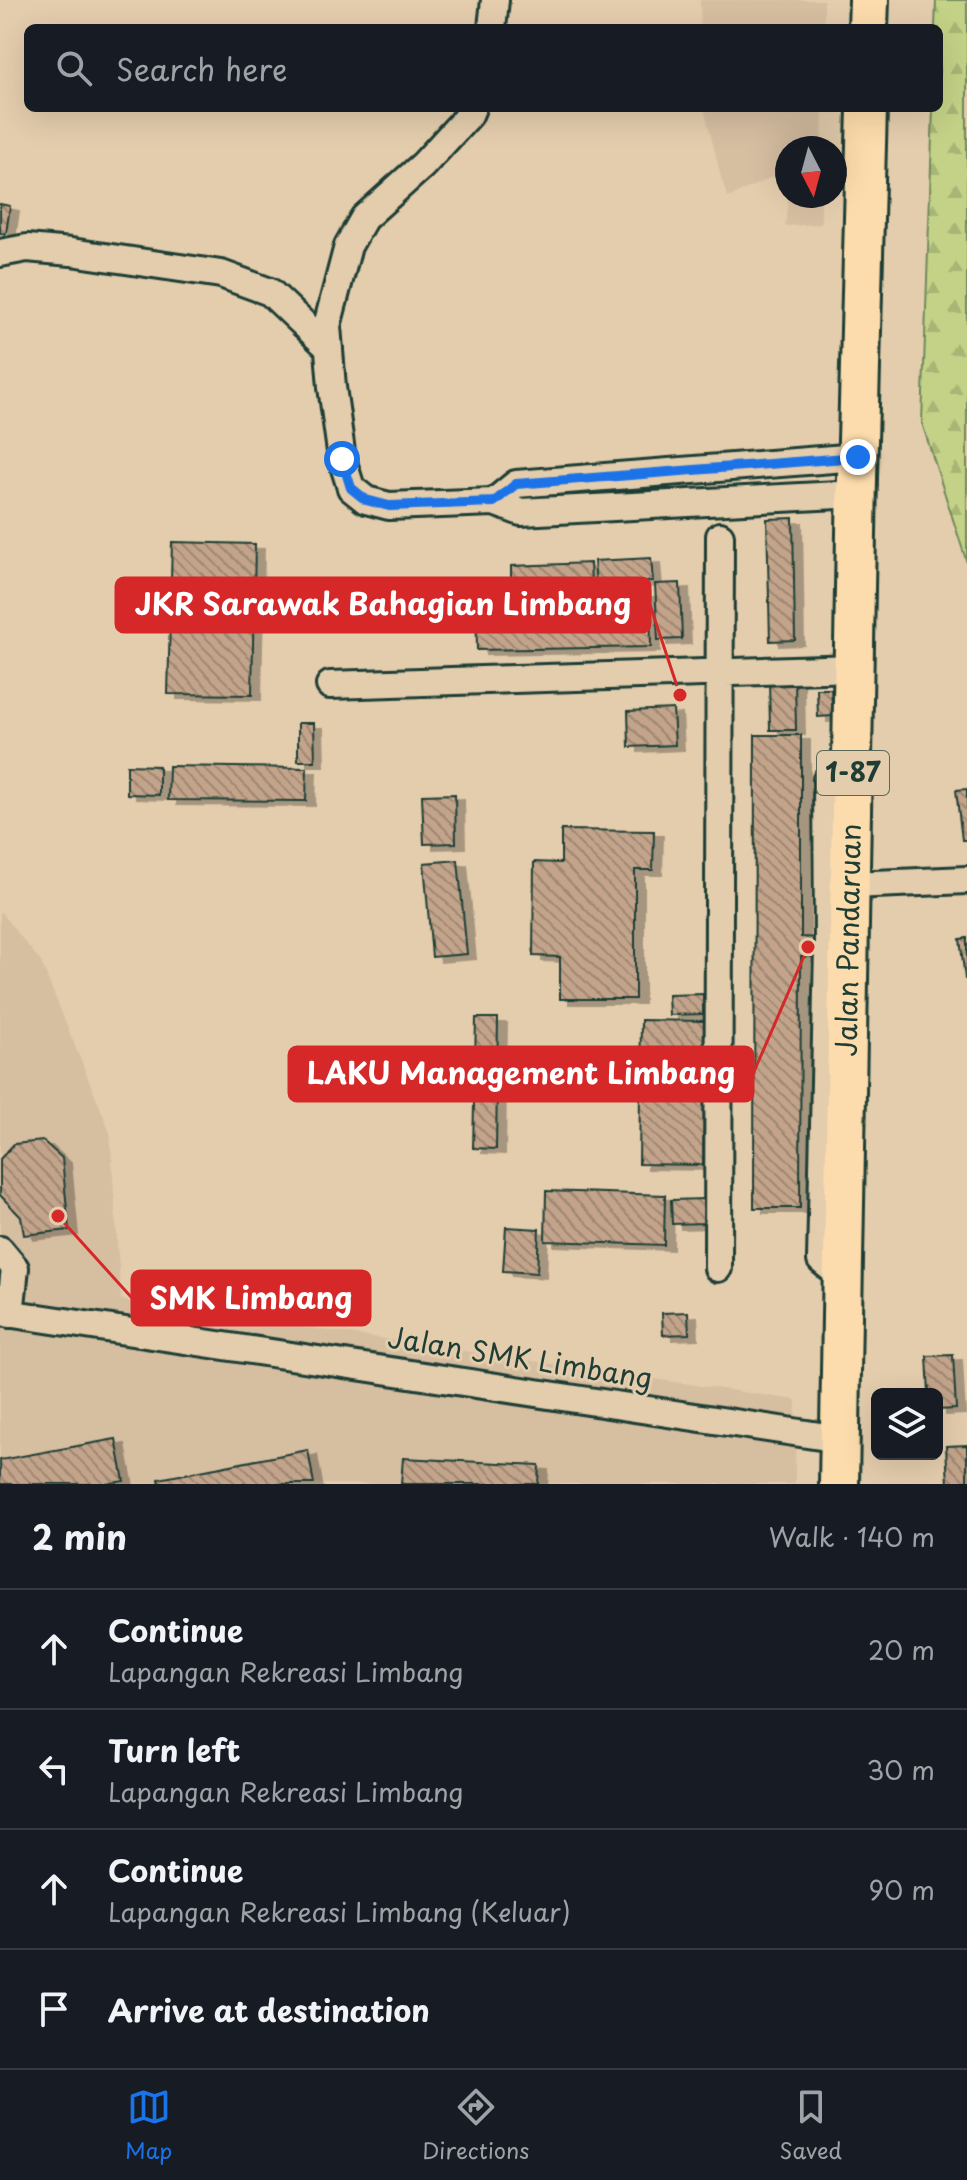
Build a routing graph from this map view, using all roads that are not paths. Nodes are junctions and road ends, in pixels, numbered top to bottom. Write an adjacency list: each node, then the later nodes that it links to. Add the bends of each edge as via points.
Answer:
1 (495, 0): 3 (street)
2 (869, 0): 4 (highway)
3 (492, 24)
4 (868, 24)
5 (470, 112): 8 (street, via 423,165 364,218 348,246 327,326)
6 (867, 112): 9 (highway, Jalan Pandaruan / 1-87)
7 (0, 253): 8 (street, via 27,248 71,252 221,274 270,292)
8 (329, 348): 10 (street, via 342,459 351,488 366,500 389,506)
9 (858, 475): 10 (street, via 521,512); 10 (street, via 516,484); 12 (highway, Jalan Pandaruan / 1-87)
10 (494, 502)
11 (720, 536): 13 (street)
12 (855, 668): 13 (street); 15 (highway, Jalan Pandaruan / 1-87)
13 (720, 672): 14 (street); 19 (street)
14 (330, 685)
15 (853, 764): 17 (highway, Jalan Pandaruan / 1-87); 20 (street, via 827,780 821,1260)
16 (967, 880): 17 (street)
17 (851, 885): 20 (highway, Jalan Pandaruan / 1-87)
18 (0, 1250): 21 (street, via 15,1268)
19 (718, 1268)
20 (843, 1278): 22 (highway, Jalan Pandaruan / 1-87)
21 (5, 1313): 22 (street, Jalan SMK Limbang)
22 (840, 1439): 23 (highway, Jalan Pandaruan / 1-87)
23 (839, 1484)

